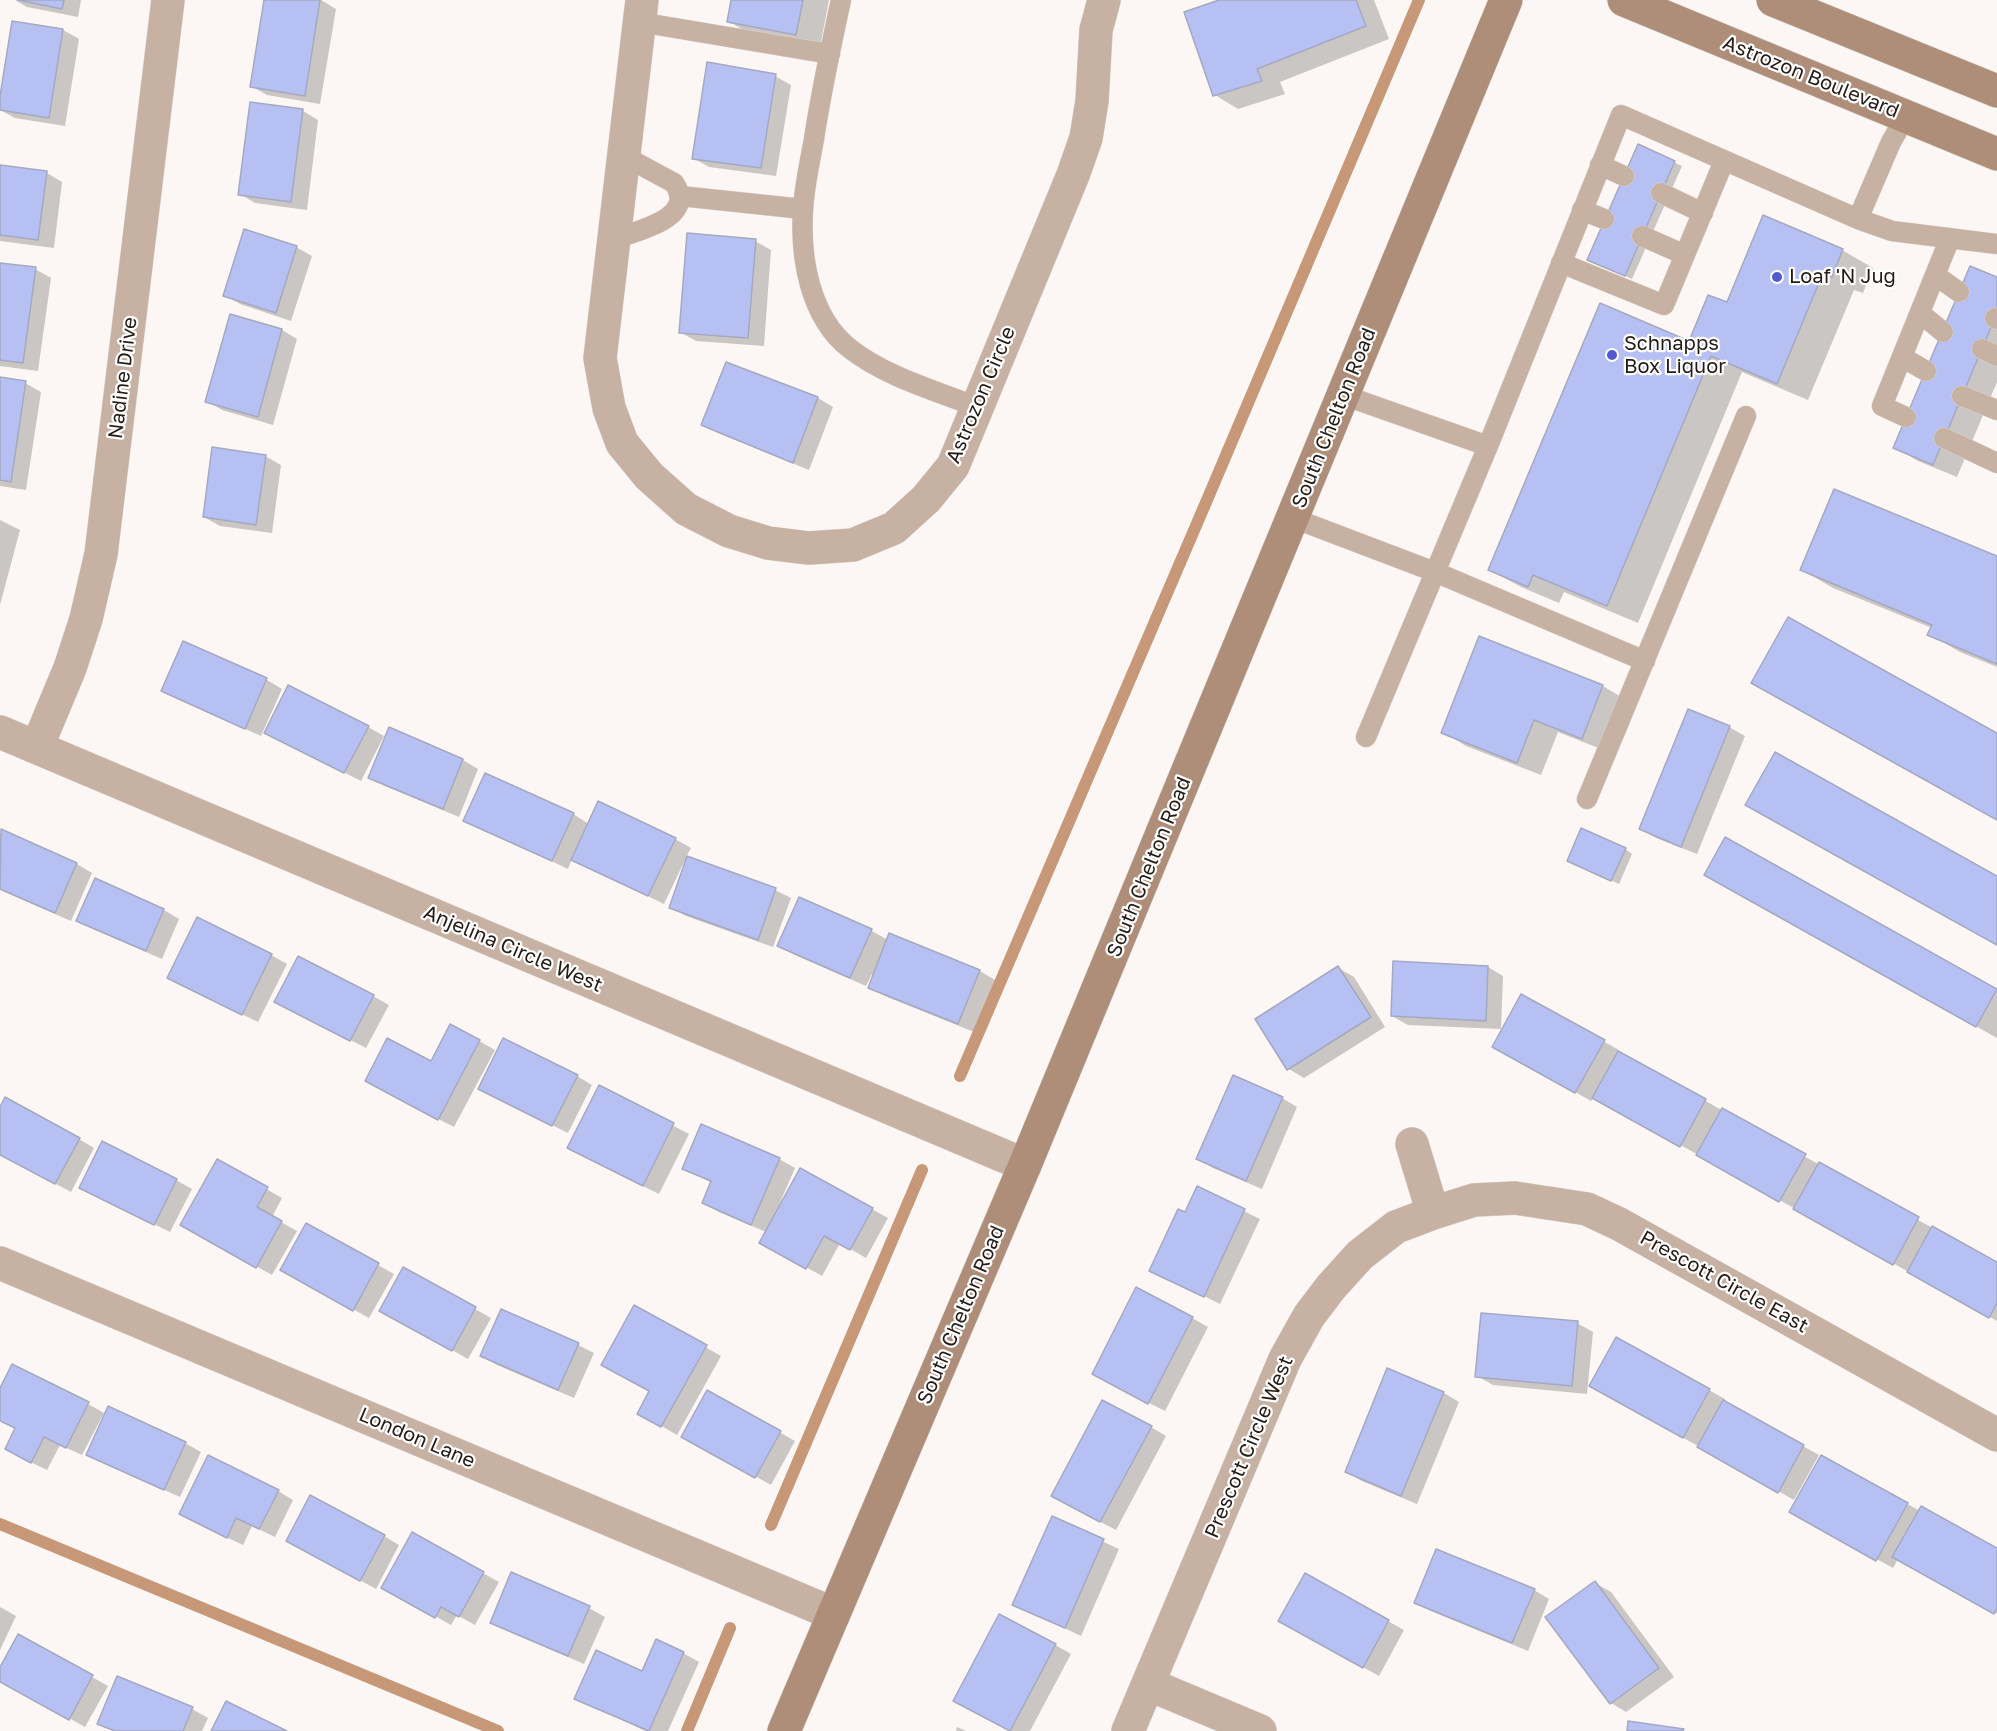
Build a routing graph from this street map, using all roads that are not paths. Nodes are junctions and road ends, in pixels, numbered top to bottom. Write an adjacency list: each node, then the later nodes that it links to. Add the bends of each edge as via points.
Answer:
1 (168, 0): 49 (street, Nadine Drive, via 101,554 70,668)
2 (841, 0): 8 (lane)
3 (1104, 0): 37 (street, Astrozon Circle, via 1096,30 1086,138)
4 (1506, 0): 35 (main road, South Chelton Road)
5 (1624, 0): 10 (main road, Astrozon Boulevard)
6 (1773, 0): 9 (main road)
7 (641, 11): 8 (lane); 12 (street, Astrozon Circle)
8 (830, 54): 18 (lane)
9 (1997, 91)
10 (1906, 116): 11 (main road, Astrozon Boulevard); 22 (lane)
11 (1997, 154)
12 (624, 156): 17 (lane, via 674,183); 25 (street, Astrozon Circle)
13 (1724, 161): 14 (lane, via 1621,115); 20 (lane); 22 (lane)
14 (1600, 165): 15 (lane); 19 (lane)
15 (1624, 176)
16 (1661, 194): 20 (lane)
17 (680, 196): 18 (lane); 25 (lane, via 675,211 666,218)
18 (803, 209): 37 (lane, via 805,257 812,289 831,330 869,362)
19 (1582, 210): 21 (lane); 28 (lane)
20 (1703, 213): 27 (lane)
21 (1604, 219)
22 (1858, 219): 24 (lane, via 1892,231)
23 (1642, 236): 27 (lane)
24 (1950, 238): 26 (lane); 29 (lane)
25 (614, 239): 37 (street, Astrozon Circle, via 600,358 609,408 622,443 649,476 686,509 729,531 768,543 809,548 853,545 894,528 926,499 953,466)
26 (1997, 244)
27 (1685, 255): 28 (lane, via 1664,305)
28 (1561, 263): 42 (lane)
29 (1935, 275): 30 (lane); 31 (lane)
30 (1959, 292)
31 (1920, 313): 32 (lane); 33 (lane)
32 (1943, 332)
33 (1902, 357): 34 (lane); 40 (lane, via 1882,406)
34 (1926, 371)
35 (1343, 395): 42 (lane); 44 (main road, South Chelton Road)
36 (1962, 396): 38 (lane)
37 (977, 407)
38 (1997, 410)
39 (1746, 416): 46 (lane)
40 (1906, 417)
41 (1944, 438): 43 (lane)
42 (1488, 446): 45 (lane)
43 (1997, 463)
44 (1293, 518): 45 (lane); 52 (main road, South Chelton Road)
45 (1435, 572): 46 (lane); 48 (lane)
46 (1645, 661): 50 (lane)
47 (0, 732): 49 (street, Anjelina Circle West)
48 (1366, 737)
49 (37, 747): 52 (street, Anjelina Circle West)
50 (1587, 799)
51 (1412, 1144): 53 (street)
52 (1025, 1165): 56 (main road, South Chelton Road)
53 (1433, 1213): 55 (street, Prescott Circle East, via 1474,1200 1515,1198 1587,1209); 57 (street, Prescott Circle West, via 1396,1227 1360,1255 1308,1316 1285,1359)
54 (0, 1263): 56 (street, London Lane)
55 (1997, 1435)
56 (834, 1614): 58 (main road, South Chelton Road)
57 (1148, 1684): 59 (street, Prescott Circle West); 60 (street)
58 (784, 1731)
59 (1128, 1731)
60 (1260, 1731)

